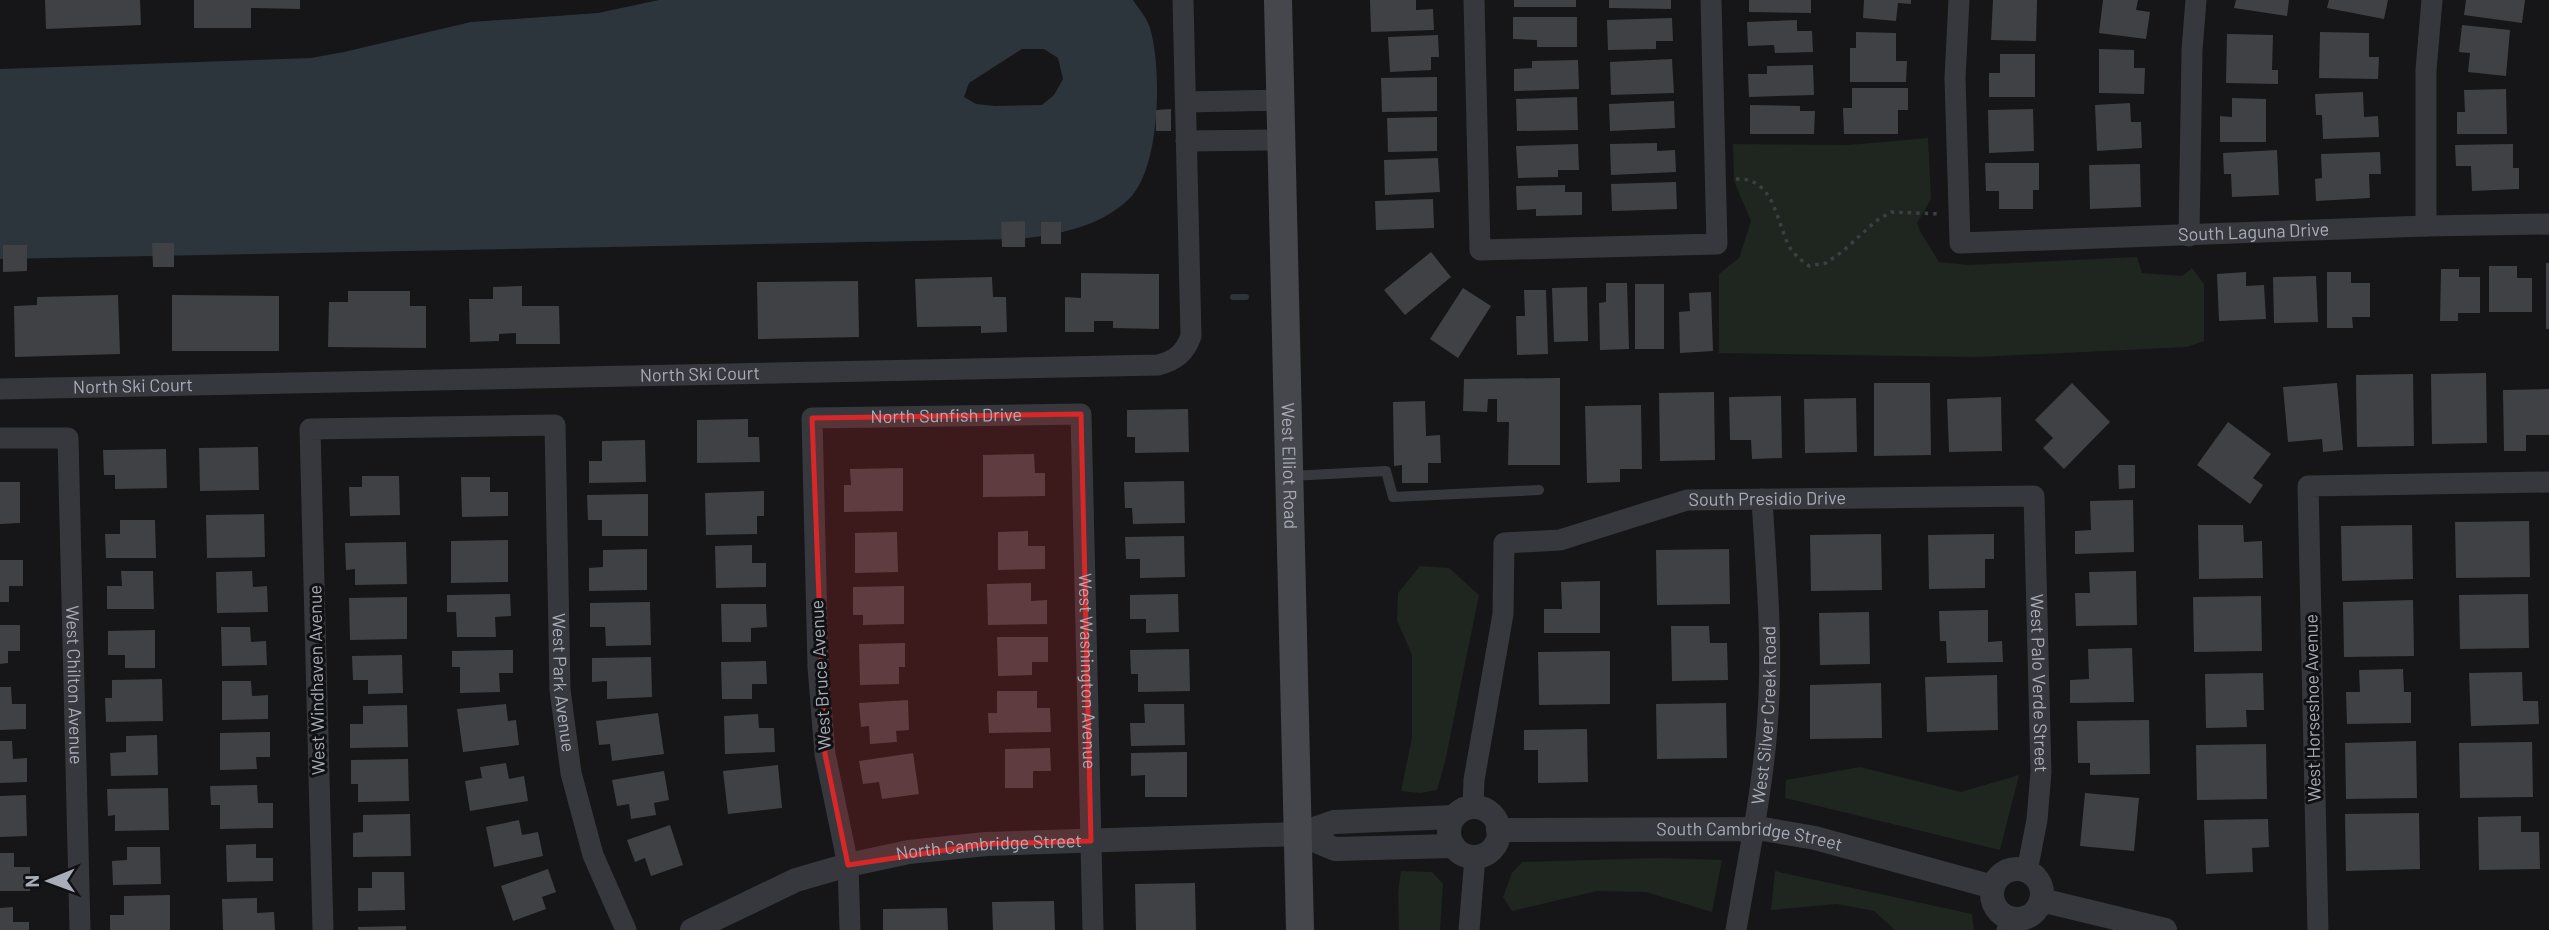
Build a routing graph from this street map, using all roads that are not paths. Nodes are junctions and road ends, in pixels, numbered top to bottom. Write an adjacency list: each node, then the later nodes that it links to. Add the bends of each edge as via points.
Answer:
1 (1183, 0): 9 (street, North Ski Court)
2 (1278, 0): 8 (main road, West Elliot Road)
3 (1474, 0): 4 (street, via 1480,250 1717,244)
4 (1711, 0)
5 (1959, 0): 14 (street, South Laguna Drive, via 1955,78 1960,243)
6 (2196, 0): 14 (street)
7 (2432, 0): 13 (street, via 2426,70)
8 (1281, 100): 9 (street); 10 (main road, West Elliot Road)
9 (1186, 102): 11 (street, North Ski Court)
10 (1282, 140): 11 (street); 20 (main road, West Elliot Road)
11 (1186, 141): 15 (street, North Ski Court, via 1191,336 1180,355 1158,365)
12 (2549, 224): 13 (street, South Laguna Drive)
13 (2426, 226): 14 (street, South Laguna Drive)
14 (2189, 236)
15 (0, 389)
16 (1081, 414): 17 (street, North Sunfish Drive); 29 (street, West Washington Avenue)
17 (812, 418): 32 (street, West Bruce Avenue, via 818,667 825,754)
18 (555, 425): 38 (street, West Windhaven Avenue, via 310,429); 39 (street, West Park Avenue, via 560,690 571,773 593,855)
19 (0, 438): 37 (street, West Chilton Avenue, via 68,438)
20 (1290, 476): 22 (lane, via 1386,471 1393,497); 28 (main road, West Elliot Road)
21 (2549, 482): 47 (street, West Horseshoe Avenue, via 2308,486)
22 (1539, 490)
23 (2034, 495): 24 (street, South Presidio Drive); 33 (street, West Palo Verde Street, via 2041,772)
24 (1762, 499): 25 (street, South Presidio Drive, via 1687,500 1560,540 1504,543 1503,614 1474,780); 26 (street, West Silver Creek Road, via 1770,664 1765,749)
25 (1464, 812): 27 (street, via 1488,812); 28 (street, via 1334,822); 30 (street, via 1449,832)
26 (1753, 829): 27 (street, South Cambridge Street); 34 (street, South Cambridge Street, via 1815,838); 45 (street, West Silver Creek Road)
27 (1498, 831): 31 (street, via 1490,852)
28 (1299, 834): 29 (street, North Cambridge Street); 30 (street, via 1335,849); 43 (main road, West Elliot Road)
29 (1091, 841): 32 (street, North Cambridge Street, via 986,844 909,852); 42 (street, West Washington Avenue)
30 (1453, 846): 31 (street, via 1463,855)
31 (1475, 857): 44 (street)
32 (848, 865): 40 (street, North Cambridge Street, via 796,880); 41 (street, West Bruce Avenue)
33 (2027, 871): 34 (street, via 2011,870); 35 (street, via 2040,883)
34 (1993, 887): 36 (street, via 1994,903)
35 (2041, 900): 36 (street, via 2033,914); 46 (street)
36 (2009, 924)
37 (80, 930)
38 (323, 930)
39 (626, 930)
40 (692, 930)
41 (850, 930)
42 (1093, 930)
43 (1300, 930)
44 (1469, 930)
45 (1736, 930)
46 (2165, 930)
47 (2318, 930)

